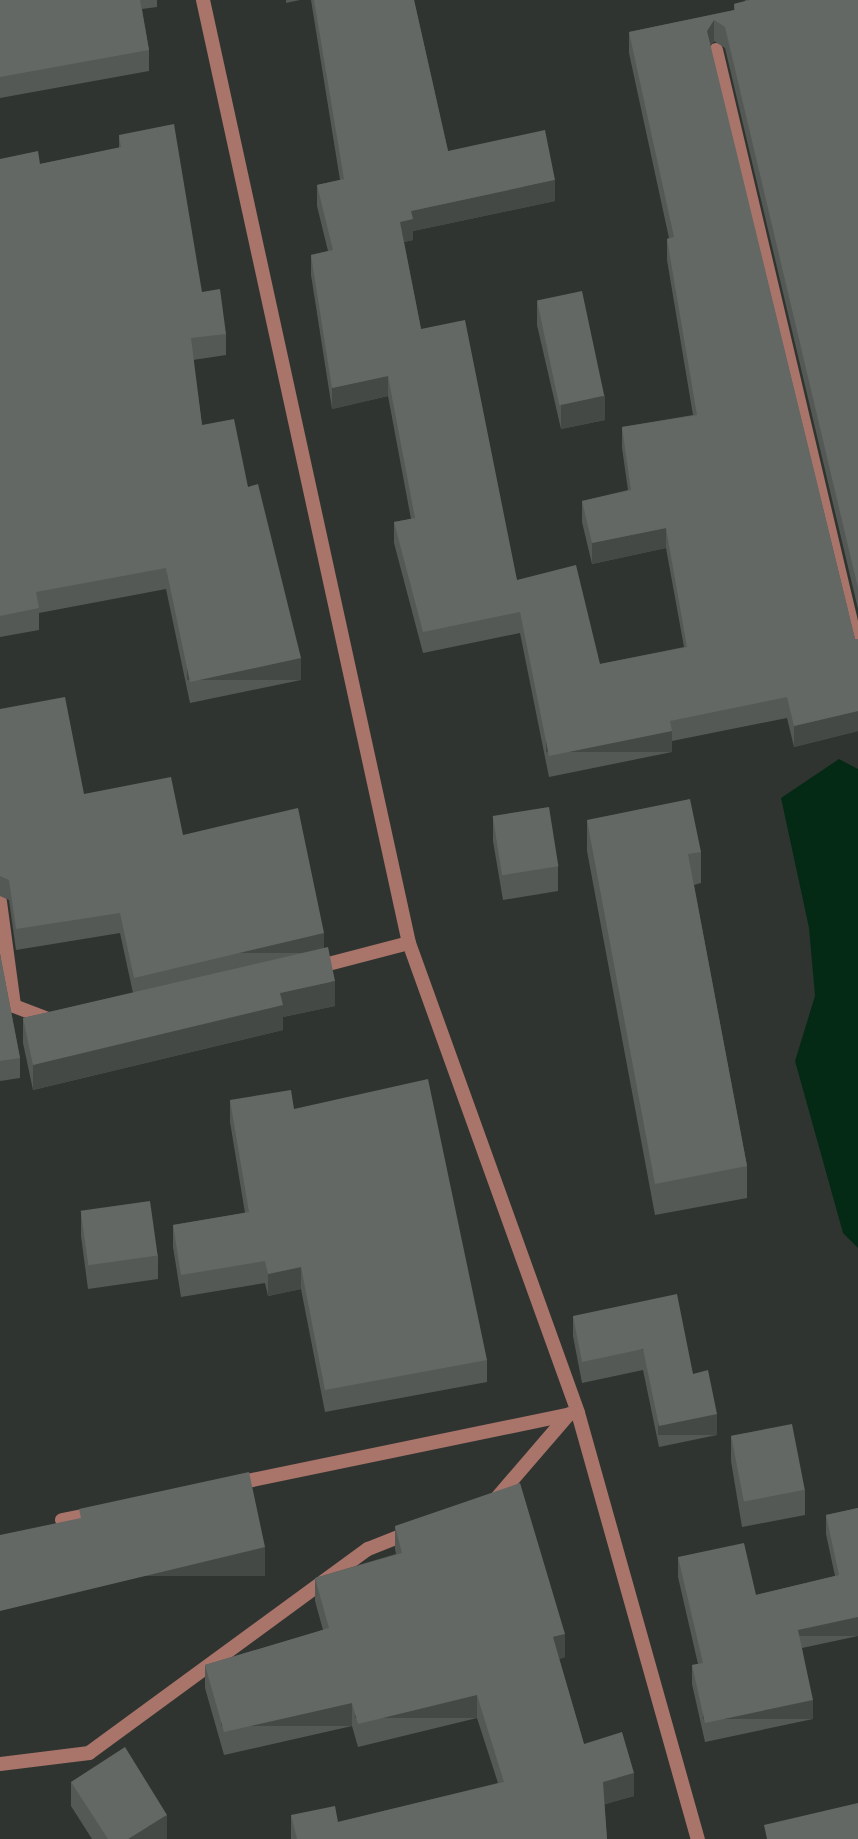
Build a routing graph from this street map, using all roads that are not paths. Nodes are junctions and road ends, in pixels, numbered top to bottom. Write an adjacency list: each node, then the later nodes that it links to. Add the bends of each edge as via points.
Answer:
1 (203, 0): 5 (street)
2 (716, 50): 3 (street)
3 (858, 652)
4 (0, 902): 7 (street, via 14,1006 37,1018)
5 (409, 943): 6 (street); 8 (street)
6 (289, 974)
7 (72, 1023)
8 (573, 1414): 9 (street); 10 (street, via 499,1498); 15 (street)
9 (213, 1489)
10 (475, 1507)
11 (117, 1509): 12 (street)
12 (62, 1520)
13 (428, 1526): 14 (street, via 368,1549 89,1753)
14 (0, 1764)
15 (698, 1839)

